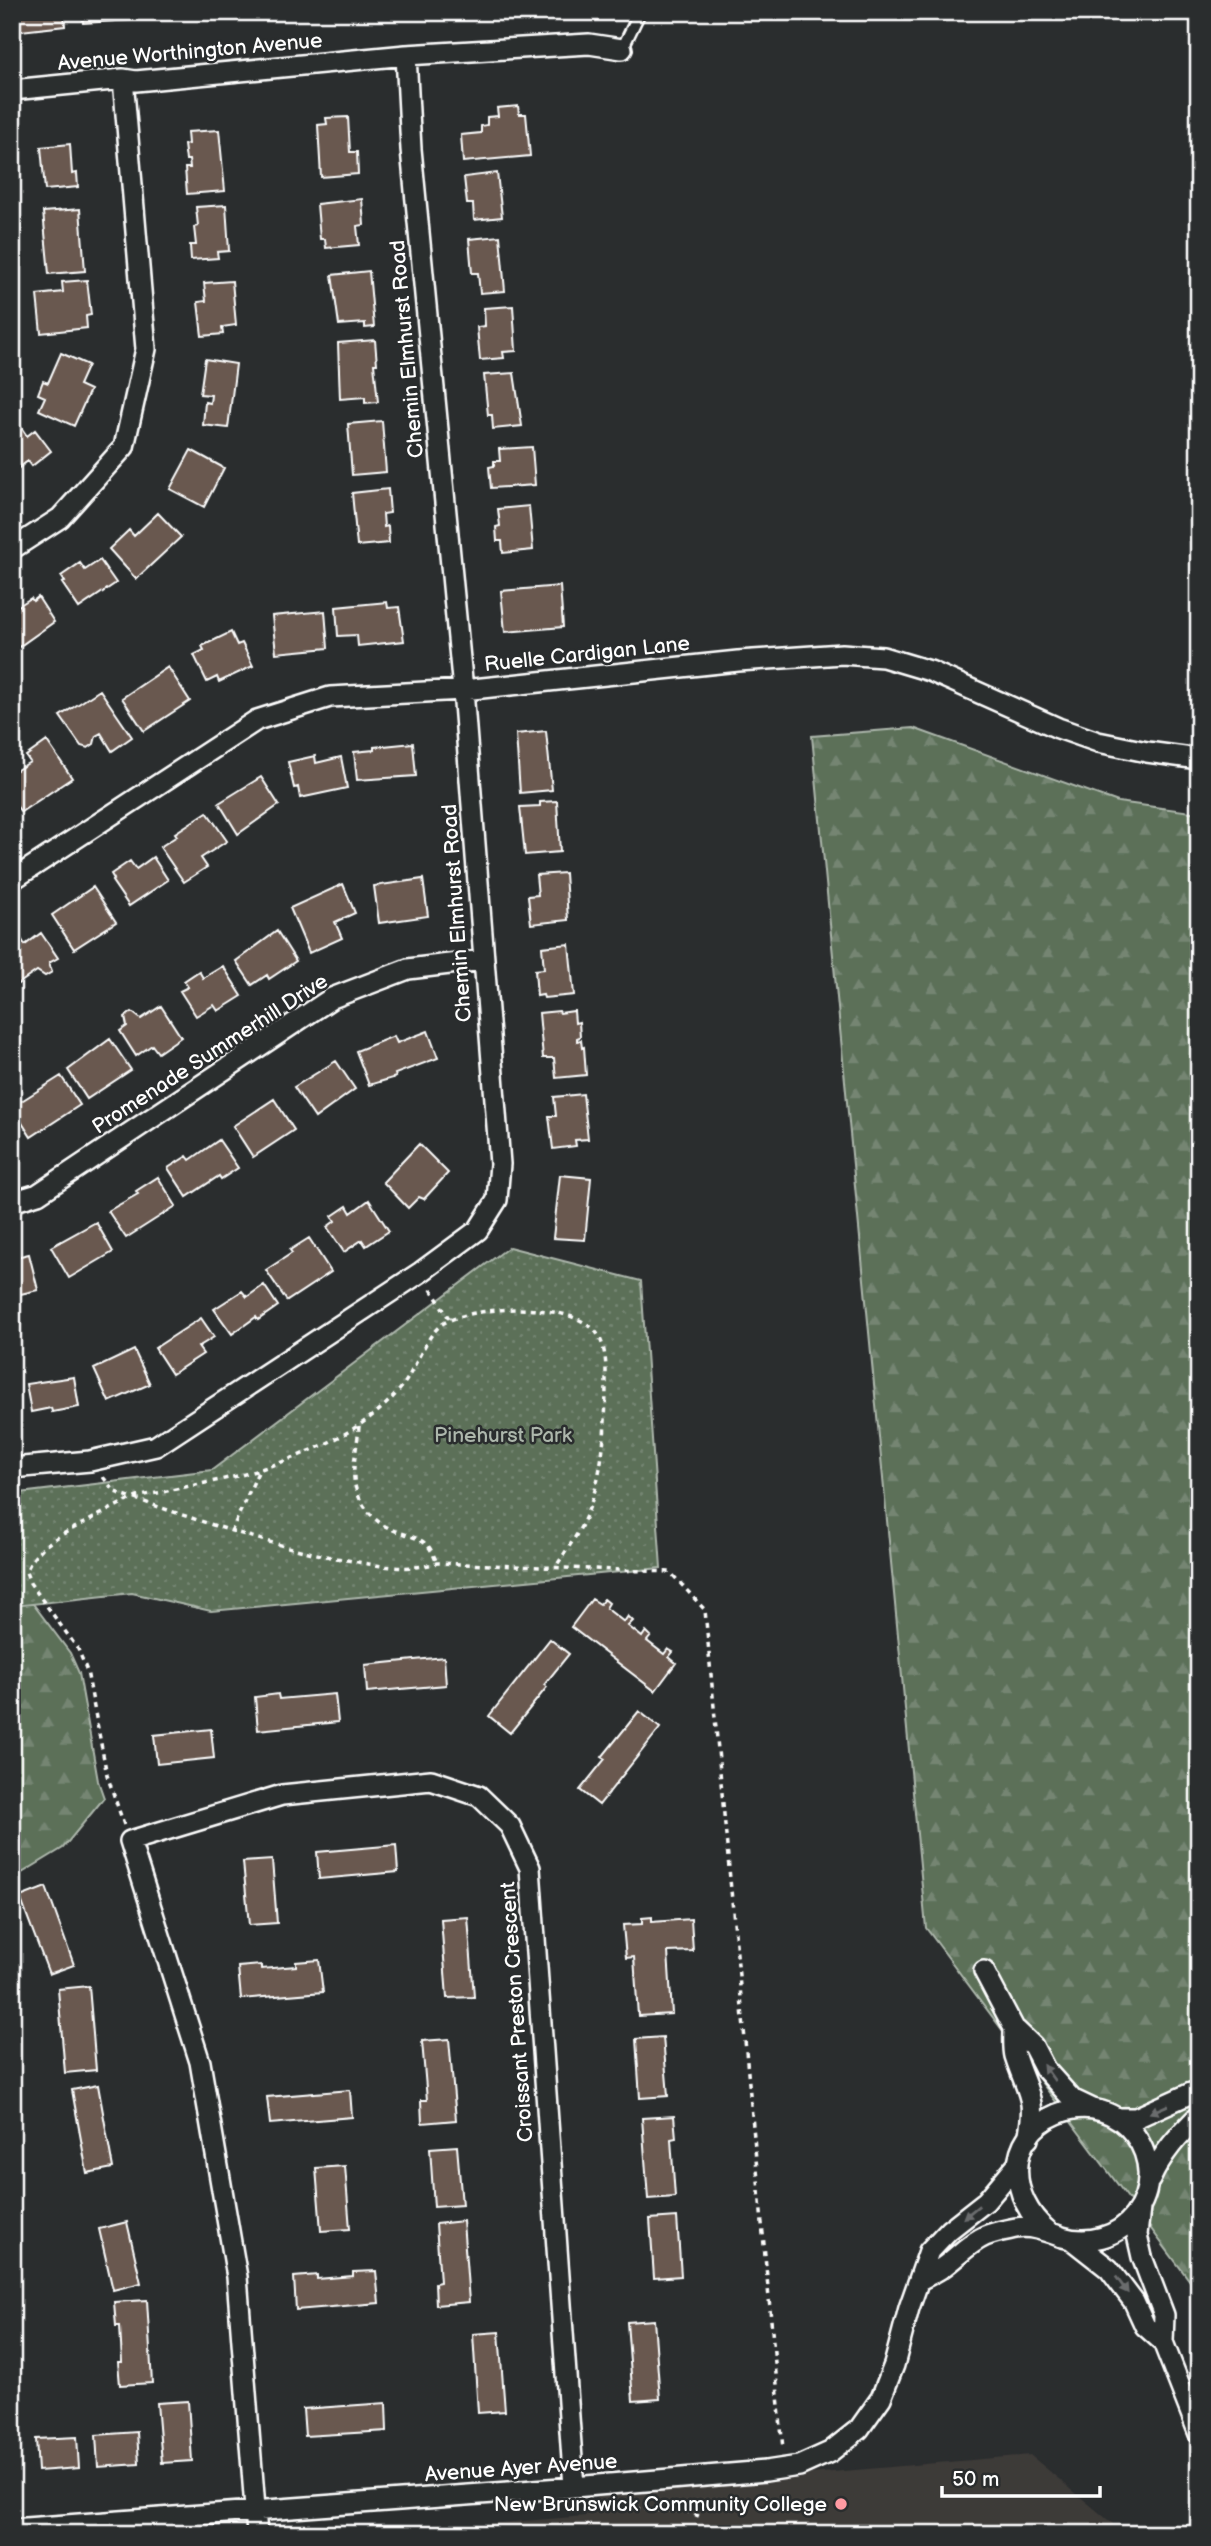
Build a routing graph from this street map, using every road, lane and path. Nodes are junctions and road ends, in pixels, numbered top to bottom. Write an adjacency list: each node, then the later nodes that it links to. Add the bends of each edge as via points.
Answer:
1 (640, 12): 2 (lane)
2 (622, 49): 3 (street, Avenue Worthington Avenue, via 589,44)
3 (407, 55): 4 (street, Avenue Worthington Avenue); 7 (street, Chemin Elmhurst Road, via 412,163)
4 (123, 79): 5 (street, Avenue Worthington Avenue); 6 (street, via 146,349 124,447 60,518)
5 (12, 90)
6 (12, 549)
7 (463, 690): 8 (street, Ruelle Cardigan Lane, via 738,661 842,654 883,657 930,671 1098,742); 9 (street, Ruelle Cardigan Lane, via 330,697 257,720); 10 (street, Chemin Elmhurst Road)
8 (1199, 759)
9 (12, 880)
10 (483, 960): 11 (street, Promenade Summerhill Drive, via 408,969 332,998 38,1194); 12 (street, Chemin Elmhurst Road, via 500,1164 497,1200 478,1230)
11 (12, 1202)
12 (421, 1272): 13 (path); 15 (street, Chemin Elmhurst Road, via 156,1446)
13 (450, 1320): 14 (path, via 432,1335 402,1387); 21 (path, via 461,1315 532,1310 570,1315 598,1334 606,1369 598,1476 584,1521)
14 (359, 1426): 17 (path); 20 (path, via 354,1477 358,1495 385,1527 426,1544)
15 (90, 1461): 16 (street, Chemin Elmhurst Road); 18 (path, via 115,1492)
16 (12, 1468)
17 (259, 1470): 18 (path); 19 (path)
18 (133, 1498): 19 (path); 22 (path, via 52,1539 32,1558 26,1572 83,1660 107,1775)
19 (231, 1532): 20 (path, via 387,1568)
20 (437, 1563): 21 (path)
21 (555, 1568): 38 (path, via 670,1572 705,1610)
22 (130, 1841): 39 (street, Croissant Preston Crescent, via 282,1795 430,1780 479,1796 510,1826 530,1868); 41 (street, via 200,2062 237,2277)
23 (984, 1971): 24 (street)
24 (1014, 2028): 26 (street, one-way to 24, via 1061,2088 1033,2046); 29 (street, via 1014,2055 1031,2097)
25 (1199, 2094): 28 (street, one-way to 28, via 1191,2093 1136,2118)
26 (1094, 2109): 28 (street); 29 (street, via 1056,2114)
27 (1199, 2115): 31 (street, via 1160,2157)
28 (1118, 2118): 31 (street, via 1143,2146)
29 (1028, 2138): 30 (street)
30 (1018, 2163): 33 (street, via 1023,2201); 35 (street, Avenue Ayer Avenue, one-way to 35, via 986,2201 929,2251)
31 (1148, 2184): 32 (street)
32 (1140, 2208): 34 (street, via 1111,2234); 36 (street, via 1137,2235 1164,2315)
33 (1048, 2231): 34 (street); 35 (street, via 1020,2227 986,2235)
34 (1072, 2240): 36 (street, one-way to 36, via 1110,2269 1145,2326)
35 (919, 2280): 39 (street, Avenue Ayer Avenue, via 881,2398 859,2429 830,2452 799,2466 766,2472)
36 (1163, 2342): 37 (street)
37 (1199, 2434)
38 (784, 2455)
39 (574, 2487): 41 (street, Avenue Ayer Avenue)
40 (626, 2504): 42 (path, via 638,2509 687,2511)
41 (256, 2511): 43 (street, Avenue Ayer Avenue); 44 (street)
42 (703, 2518)
43 (12, 2529)
44 (257, 2534)

